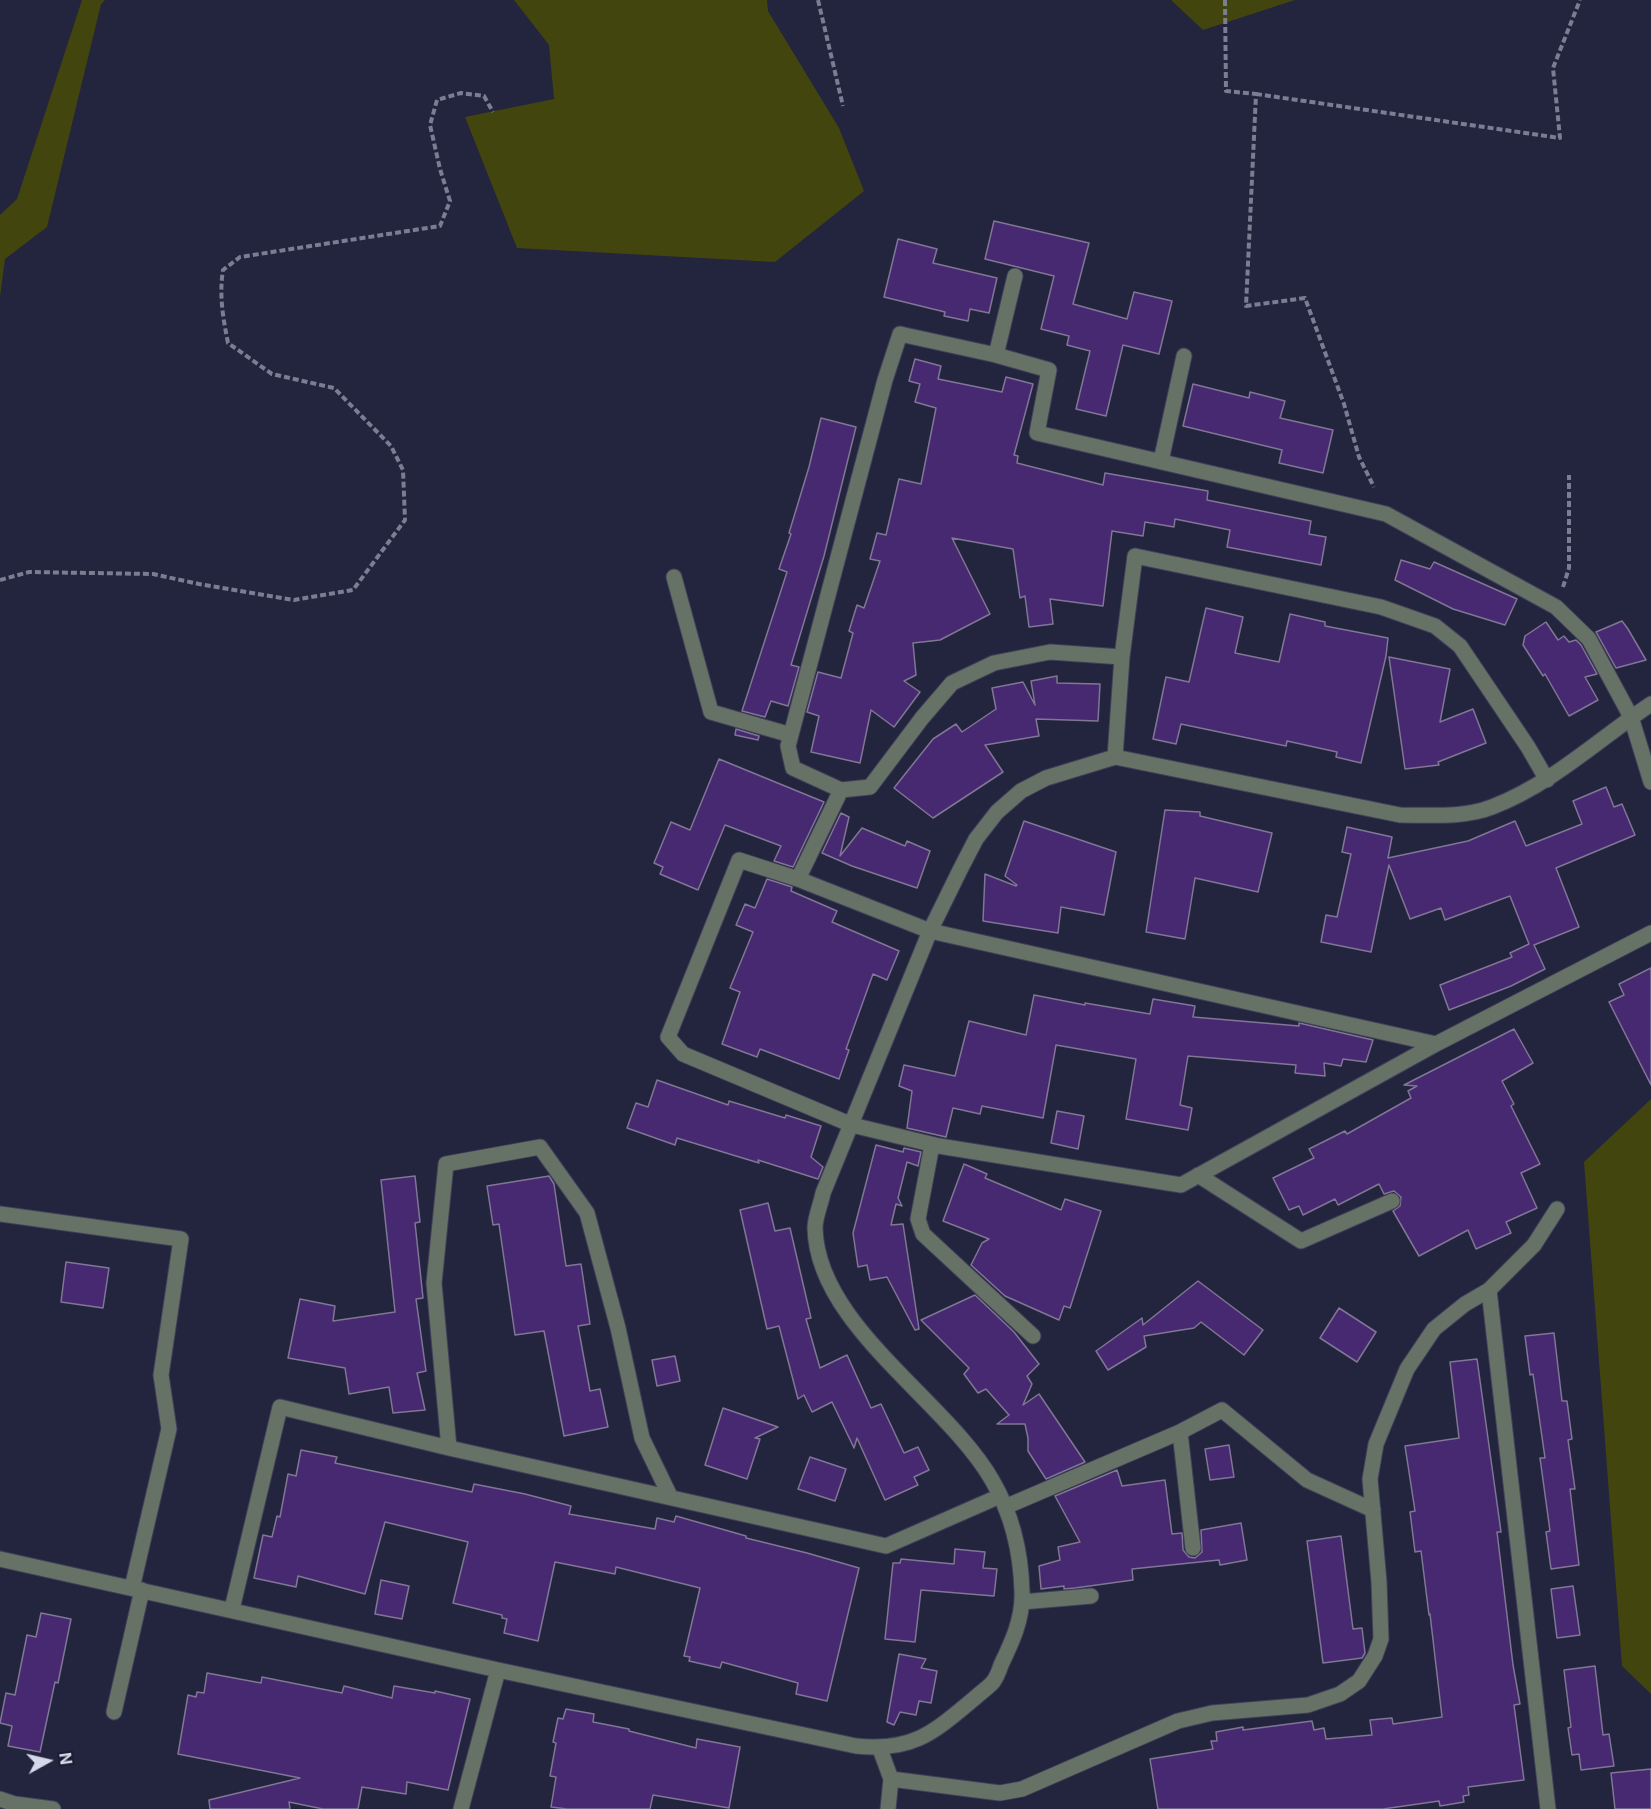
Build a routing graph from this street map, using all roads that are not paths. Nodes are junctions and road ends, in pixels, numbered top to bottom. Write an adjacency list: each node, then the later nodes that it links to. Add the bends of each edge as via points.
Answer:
1 (1015, 276): 2 (street)
2 (996, 355): 4 (street, via 1049,370 1037,433); 9 (street, via 900,334)
3 (1184, 356): 4 (street)
4 (1161, 461): 8 (street, via 1386,514 1556,607 1588,639)
5 (674, 577): 9 (street, via 711,712)
6 (1122, 657): 10 (street); 11 (street, via 1135,556 1381,607 1435,626 1460,646); 13 (street, via 1050,652 993,663 952,683 870,787)
7 (1651, 704): 8 (street)
8 (1631, 717): 11 (street); 12 (street)
9 (791, 735): 13 (street, via 788,746 793,768)
10 (1115, 757): 11 (street, via 1400,815 1449,816 1491,808); 15 (street, via 1046,778 1021,791 997,812 976,839)
11 (1547, 780)
12 (1651, 782)
13 (841, 790): 14 (street)
14 (798, 879): 15 (street); 18 (street, via 739,860 668,1037 683,1054)
15 (930, 931): 17 (street); 18 (street)
16 (1651, 933): 17 (street)
17 (1436, 1044): 20 (street)
18 (852, 1125): 19 (street); 29 (street, via 823,1193 815,1227 819,1255 845,1310 863,1334 951,1425 986,1472)
19 (932, 1145): 20 (street, via 1181,1185); 25 (street, via 918,1219 923,1234)
20 (1198, 1175): 21 (street, via 1301,1241)
21 (1392, 1201)
22 (1557, 1209): 24 (street, via 1534,1245)
23 (0, 1214): 33 (street, via 181,1239 161,1375 168,1429)
24 (1489, 1290): 30 (street, via 1434,1329 1407,1369 1376,1444 1370,1479); 47 (street)
25 (1033, 1336)
26 (1180, 1432): 29 (street); 30 (street, via 1222,1410 1307,1480); 31 (street)
27 (448, 1448): 28 (street); 28 (street, via 434,1282 446,1164 540,1147 587,1214 642,1438); 36 (street, via 280,1407)
28 (670, 1496): 29 (street, via 886,1546)
29 (1002, 1502): 35 (street, via 1015,1534)
30 (1373, 1510): 41 (street, via 1381,1639 1359,1682 1340,1694 1308,1705 1212,1713 1178,1721 1022,1789)
31 (1193, 1548)
32 (0, 1559): 33 (street)
33 (137, 1589): 36 (street); 38 (street)
34 (1091, 1596): 35 (street)
35 (1022, 1602): 39 (street, via 1013,1640 993,1682 938,1729 917,1740)
36 (232, 1609): 37 (street)
37 (498, 1670): 39 (street); 44 (street)
38 (114, 1712)
39 (880, 1749): 40 (street)
40 (891, 1779): 41 (street); 45 (street)
41 (1000, 1793): 46 (street)
42 (0, 1799): 43 (street)
43 (53, 1809)
44 (461, 1809)
45 (888, 1809)
46 (1003, 1809)
47 (1548, 1809)

